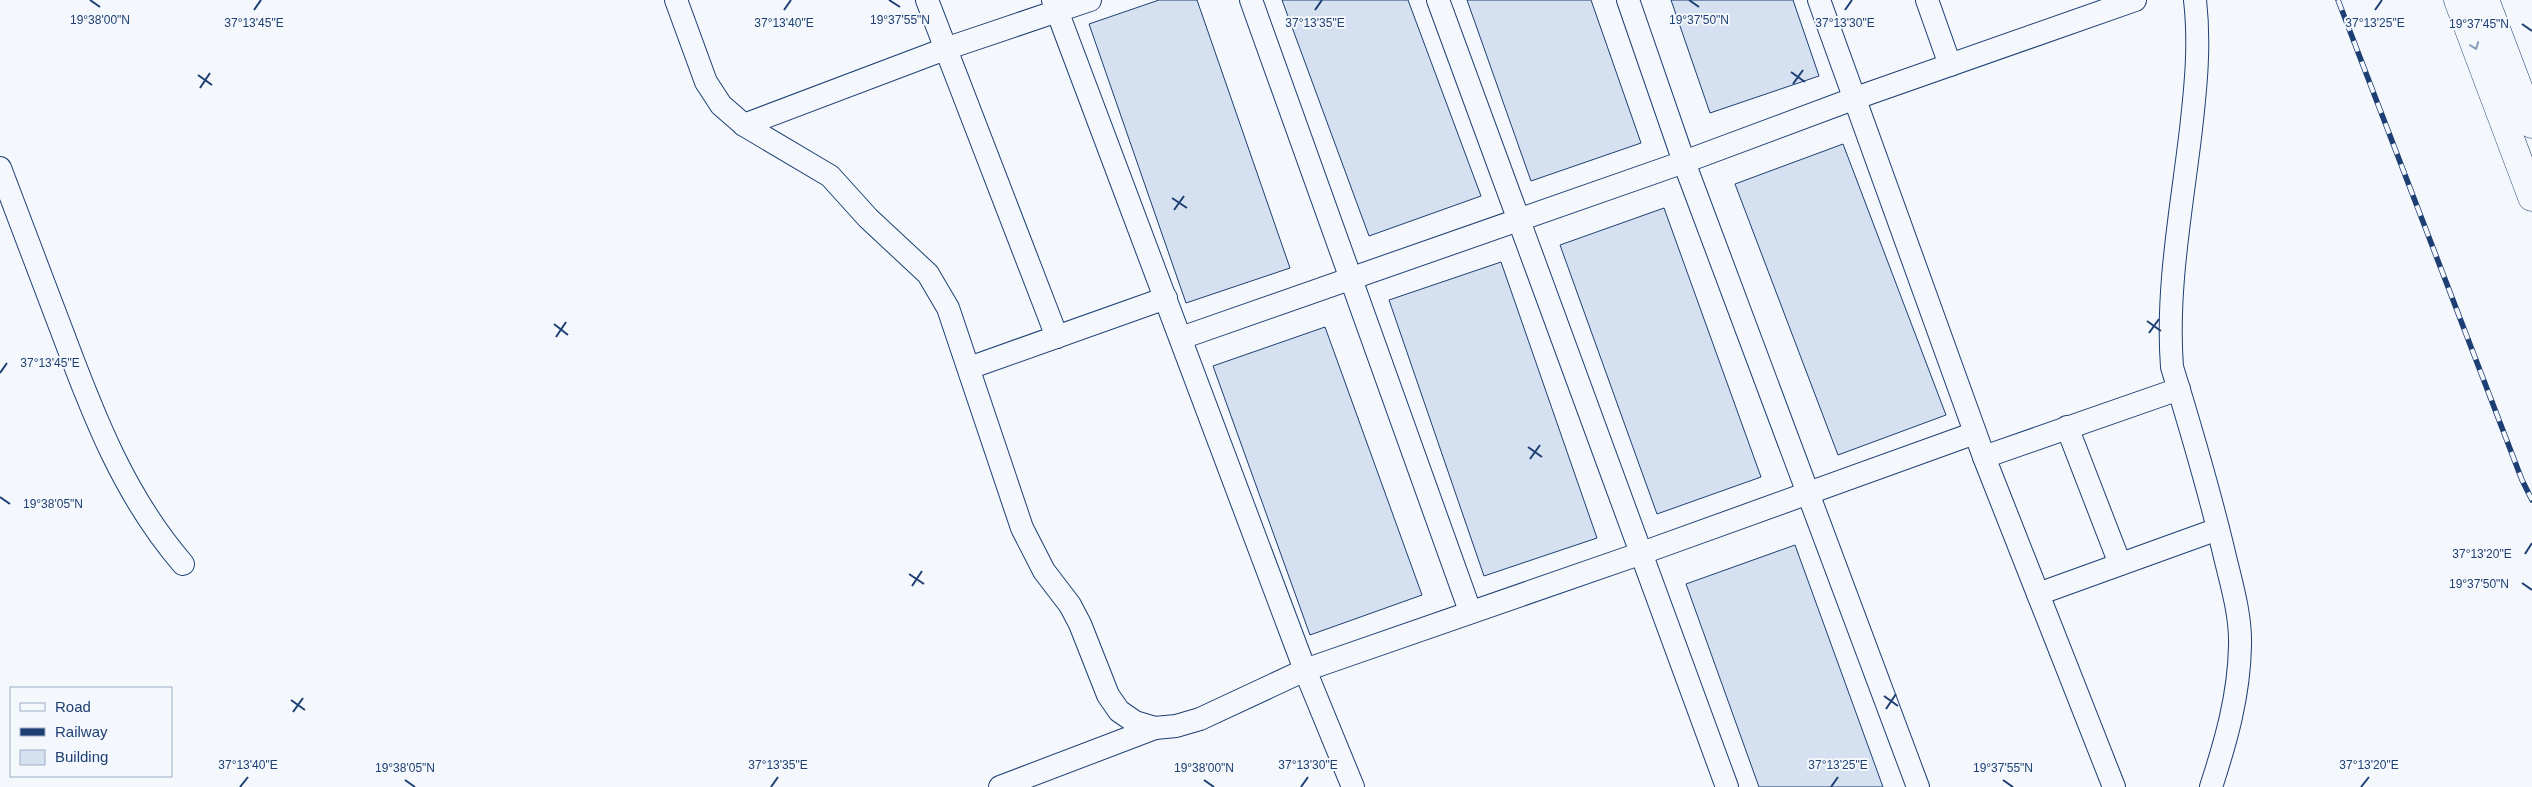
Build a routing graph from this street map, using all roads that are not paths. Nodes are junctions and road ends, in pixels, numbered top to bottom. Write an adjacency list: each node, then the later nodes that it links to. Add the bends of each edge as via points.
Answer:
1 (676, 0): 19 (street, via 712,94)
2 (927, 0): 15 (street)
3 (1090, 0): 13 (street)
4 (1251, 0): 24 (street)
5 (1438, 0): 23 (street)
6 (1628, 0): 20 (street)
7 (1819, 0): 17 (street)
8 (1927, 0): 16 (street)
9 (2135, 0): 14 (street)
10 (2195, 0): 29 (street, via 2199,30 2196,83 2174,271 2170,341 2172,366)
11 (2458, 0): 22 (main road, one-way to 22)
12 (2485, 0): 18 (main road)
13 (1055, 6): 15 (street); 25 (street)
14 (2079, 9): 16 (street)
15 (945, 50): 19 (street); 26 (street)
16 (1950, 65): 17 (street)
17 (1853, 99): 20 (street); 31 (street)
18 (2532, 124)
19 (744, 125): 28 (street, via 830,176 868,218 918,262 948,308)
20 (1684, 162): 23 (street); 33 (street)
21 (0, 168): 36 (street, via 101,434 141,509)
22 (2532, 197)
23 (1519, 219): 24 (street); 35 (street)
24 (1351, 279): 27 (street); 39 (street)
25 (1166, 298): 26 (street); 27 (street)
26 (1057, 337): 28 (street)
27 (1180, 338): 40 (street)
28 (969, 368): 41 (street, via 1032,552 1070,605 1108,695 1119,710 1135,722)
29 (2179, 389): 30 (street); 34 (street)
30 (2067, 427): 32 (street); 37 (street)
31 (1975, 433): 32 (street); 33 (street)
32 (1984, 456): 38 (street)
33 (1807, 492): 35 (street); 45 (street)
34 (2218, 529): 37 (street); 47 (street, via 2236,606 2240,645 2236,698)
35 (1642, 553): 39 (street); 44 (street)
36 (183, 564)
37 (2120, 564): 38 (street)
38 (2038, 594): 46 (street)
39 (1470, 611): 40 (street)
40 (1306, 670): 41 (street, via 1200,718 1176,726); 43 (street)
41 (1155, 728): 42 (street)
42 (1000, 787)
43 (1353, 787)
44 (1727, 787)
45 (1918, 787)
46 (2114, 787)
47 (2210, 787)

